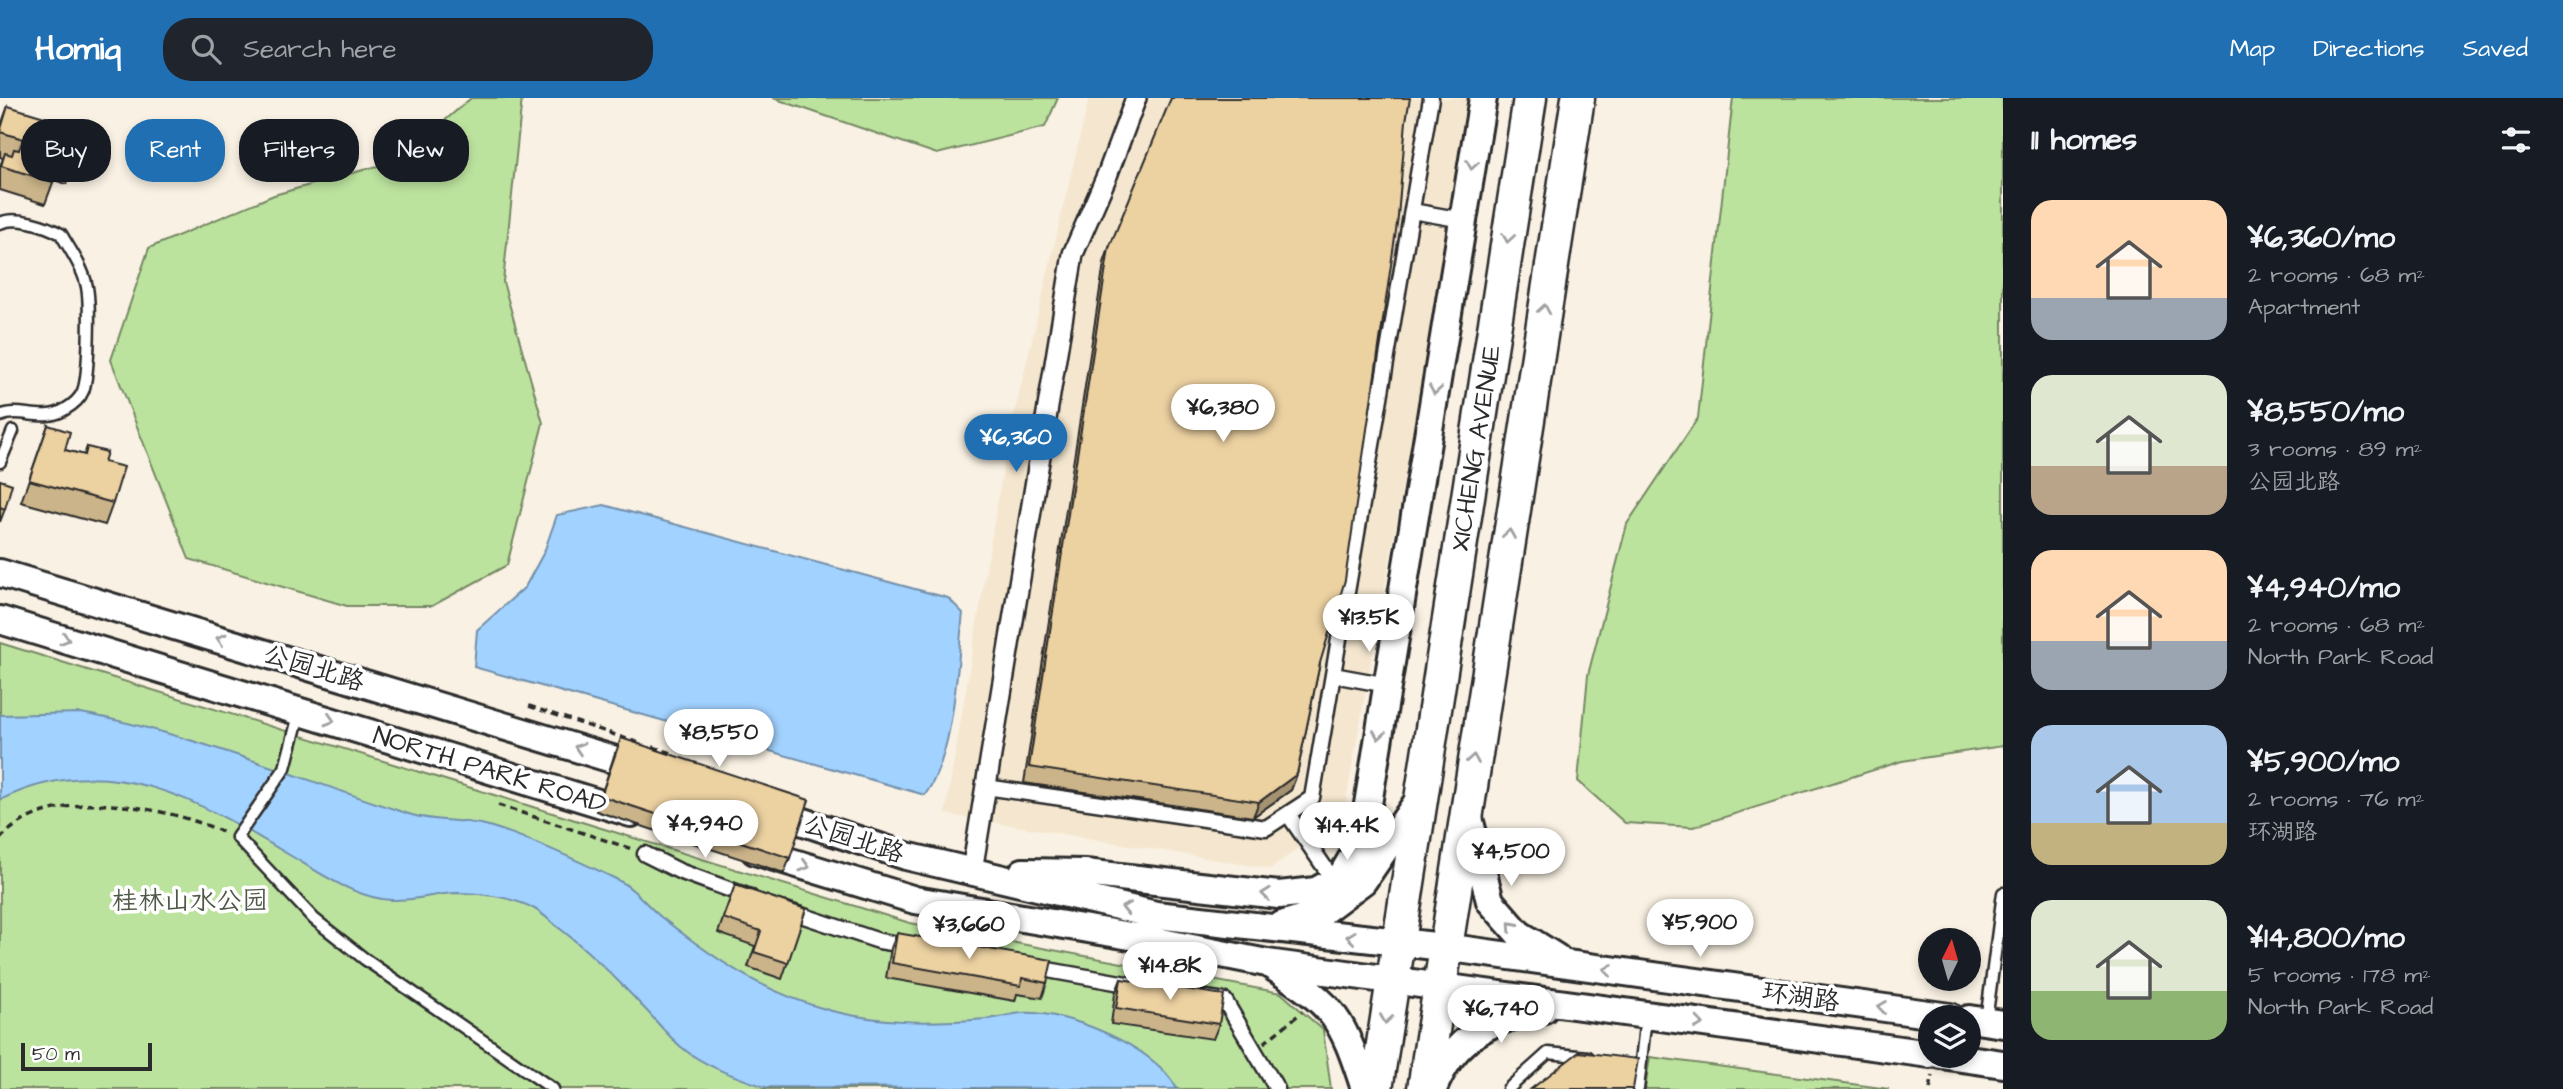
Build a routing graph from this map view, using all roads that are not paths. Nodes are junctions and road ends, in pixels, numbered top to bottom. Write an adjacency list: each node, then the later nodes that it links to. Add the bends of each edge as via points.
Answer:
1 (1136, 98): 18 (street, via 1073,254)
2 (1432, 98): 6 (street)
3 (1483, 98): 7 (main road, one-way to 7)
4 (1530, 98): 19 (highway, XICHENG AVENUE, one-way to 19)
5 (1578, 98): 21 (highway, XICHENG AVENUE, one-way to 5)
6 (1412, 211): 7 (street); 14 (street)
7 (1463, 220): 15 (main road, one-way to 15)
8 (0, 223): 9 (lane, via 27,223 61,234 85,278 88,294 86,377 80,397 65,410 47,416)
9 (1, 415)
10 (13, 431): 11 (lane)
11 (0, 462)
12 (0, 573): 17 (main road, 公园北路, one-way to 12)
13 (0, 620): 16 (main road, NORTH PARK ROAD, one-way to 16)
14 (1333, 675): 15 (street); 22 (street, via 1312,798)
15 (1388, 685): 27 (main road, one-way to 27, via 1362,841)
16 (301, 710): 23 (main road, NORTH PARK ROAD, one-way to 23); 51 (lane, via 285,768 237,837 324,927)
17 (668, 777)
18 (986, 787): 22 (street, via 1266,828); 26 (street)
19 (1420, 798): 29 (main road, via 1363,881 1320,913); 30 (highway, XICHENG AVENUE)
20 (744, 802): 26 (main road, 公园北路, via 906,856)
21 (1466, 806): 31 (highway, XICHENG AVENUE); 36 (main road, one-way to 21, via 1519,934 1490,901)
22 (1288, 814): 27 (street)
23 (661, 822)
24 (728, 842): 34 (main road, one-way to 34, via 915,900)
25 (645, 854): 32 (street, via 679,871 818,921 879,941)
26 (972, 871): 27 (main road, one-way to 26, via 1316,891 1279,895 1085,873); 29 (main road, 公园北路, one-way to 26, via 1156,915)
27 (1334, 881)
28 (2003, 893): 33 (lane)
29 (1272, 928): 30 (main road, 公园北路, one-way to 29)
30 (1398, 942): 31 (main road, 公园北路); 37 (highway, XICHENG AVENUE)
31 (1444, 947): 36 (main road, 环湖路); 38 (highway, XICHENG AVENUE)
32 (932, 950)
33 (1999, 951): 44 (lane)
34 (1267, 963): 37 (main road); 53 (main road, via 1320,998 1342,1025)
35 (1012, 964): 39 (street)
36 (1568, 964): 42 (main road, 环湖路, one-way to 36)
37 (1392, 978): 38 (main road); 54 (highway, XICHENG AVENUE, one-way to 54)
38 (1437, 988): 41 (main road, 环湖路); 55 (highway, XICHENG AVENUE)
39 (1158, 989)
40 (1185, 994): 52 (street, via 1224,1001)
41 (1567, 1005): 43 (main road, 环湖路); 56 (main road, via 1511,1014 1485,1026 1455,1050)
42 (1918, 1013)
43 (1646, 1016): 45 (main road, 环湖路, one-way to 45); 49 (lane)
44 (1986, 1022)
45 (1918, 1052)
46 (1601, 1058): 57 (lane, via 1548,1053)
47 (1981, 1060): 50 (main road)
48 (1627, 1061): 49 (lane)
49 (1640, 1062): 58 (lane)
50 (2003, 1063)
51 (553, 1089)
52 (1277, 1089)
53 (1365, 1089)
54 (1376, 1089)
55 (1424, 1089)
56 (1433, 1089)
57 (1508, 1089)
58 (1638, 1089)

